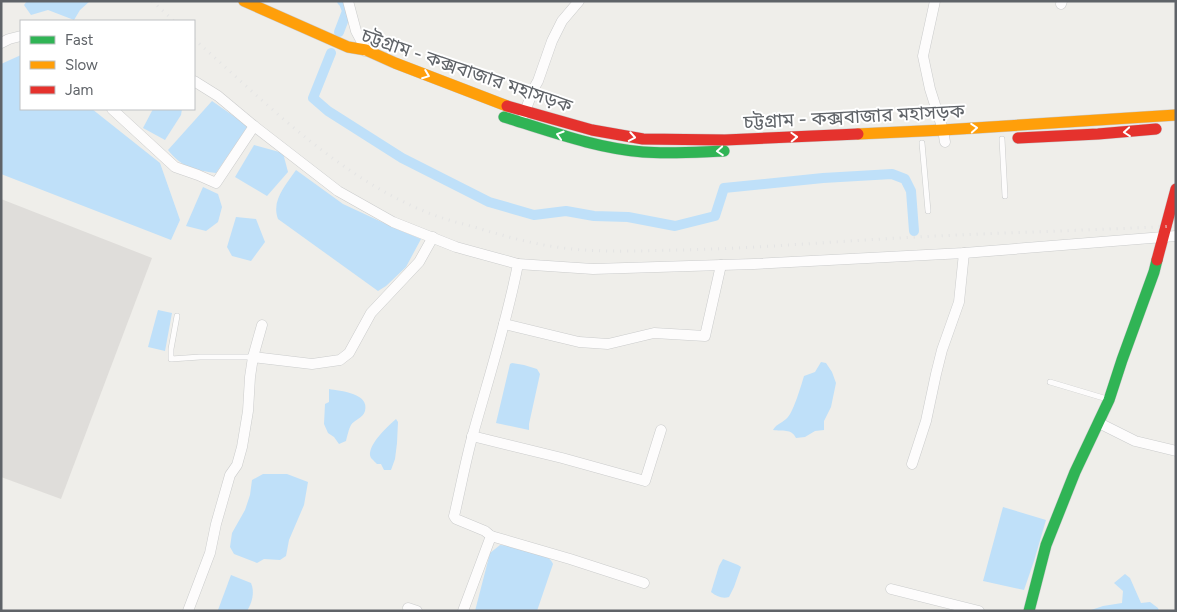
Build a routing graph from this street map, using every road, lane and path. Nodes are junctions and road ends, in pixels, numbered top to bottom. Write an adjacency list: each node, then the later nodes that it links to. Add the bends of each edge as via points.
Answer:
1 (244, 1): 7 (main road, চট্টগ্রাম - কক্সবাজার মহাসড়ক)
2 (348, 1): 7 (street)
3 (579, 1): 11 (street, via 555,34)
4 (935, 1): 18 (street, via 923,56)
5 (20, 36): 6 (street)
6 (1, 43)
7 (364, 54): 9 (main road, চট্টগ্রাম - কক্সবাজার মহাসড়ক); 11 (main road, চট্টগ্রাম - কক্সবাজার মহাসড়ক, one-way to 11)
8 (195, 82): 15 (street)
9 (444, 94)
10 (113, 110): 15 (street, via 174,167 216,183)
11 (525, 110): 14 (street); 18 (main road, চট্টগ্রাম - কক্সবাজার মহাসড়ক, one-way to 18, via 592,130 643,139)
12 (496, 114): 14 (main road, চট্টগ্রাম - কক্সবাজার মহাসড়ক)
13 (1176, 116): 18 (main road, চট্টগ্রাম - কক্সবাজার মহাসড়ক, one-way to 13)
14 (521, 123): 19 (main road, চট্টগ্রাম - কক্সবাজার মহাসড়ক, one-way to 14, via 691,153 642,152 592,144)
15 (254, 126): 24 (street, via 338,191 393,222)
16 (1166, 128): 17 (main road, one-way to 17)
17 (997, 139): 21 (lane)
18 (935, 141): 22 (lane)
19 (866, 145)
20 (1176, 189): 25 (main road)
21 (1005, 196)
22 (928, 211)
23 (1176, 236): 25 (street)
24 (433, 237): 27 (street, via 456,247); 32 (street, via 419,262 371,313 349,354 340,360 312,364)
25 (1164, 237): 26 (street); 34 (main road)
26 (964, 253): 28 (street); 39 (street, via 959,302 942,350 926,421)
27 (518, 264): 28 (street, via 593,269); 30 (street)
28 (721, 265): 30 (street, via 705,336 654,333 608,344 579,342)
29 (177, 316): 32 (lane, via 171,360)
30 (504, 324): 37 (street)
31 (262, 325): 32 (street)
32 (253, 357): 43 (street, via 242,447 230,475 210,553)
33 (1050, 382): 34 (lane)
34 (1109, 400): 35 (main road)
35 (1099, 423): 38 (street, via 1135,441); 46 (main road, via 1046,545)
36 (661, 430): 37 (street, via 645,481)
37 (472, 436): 40 (street, via 454,516)
38 (1176, 451)
39 (912, 464)
40 (491, 536): 41 (street); 44 (street)
41 (644, 583)
42 (891, 589): 45 (street)
43 (188, 611)
44 (463, 611)
45 (979, 611)
46 (1029, 611)

